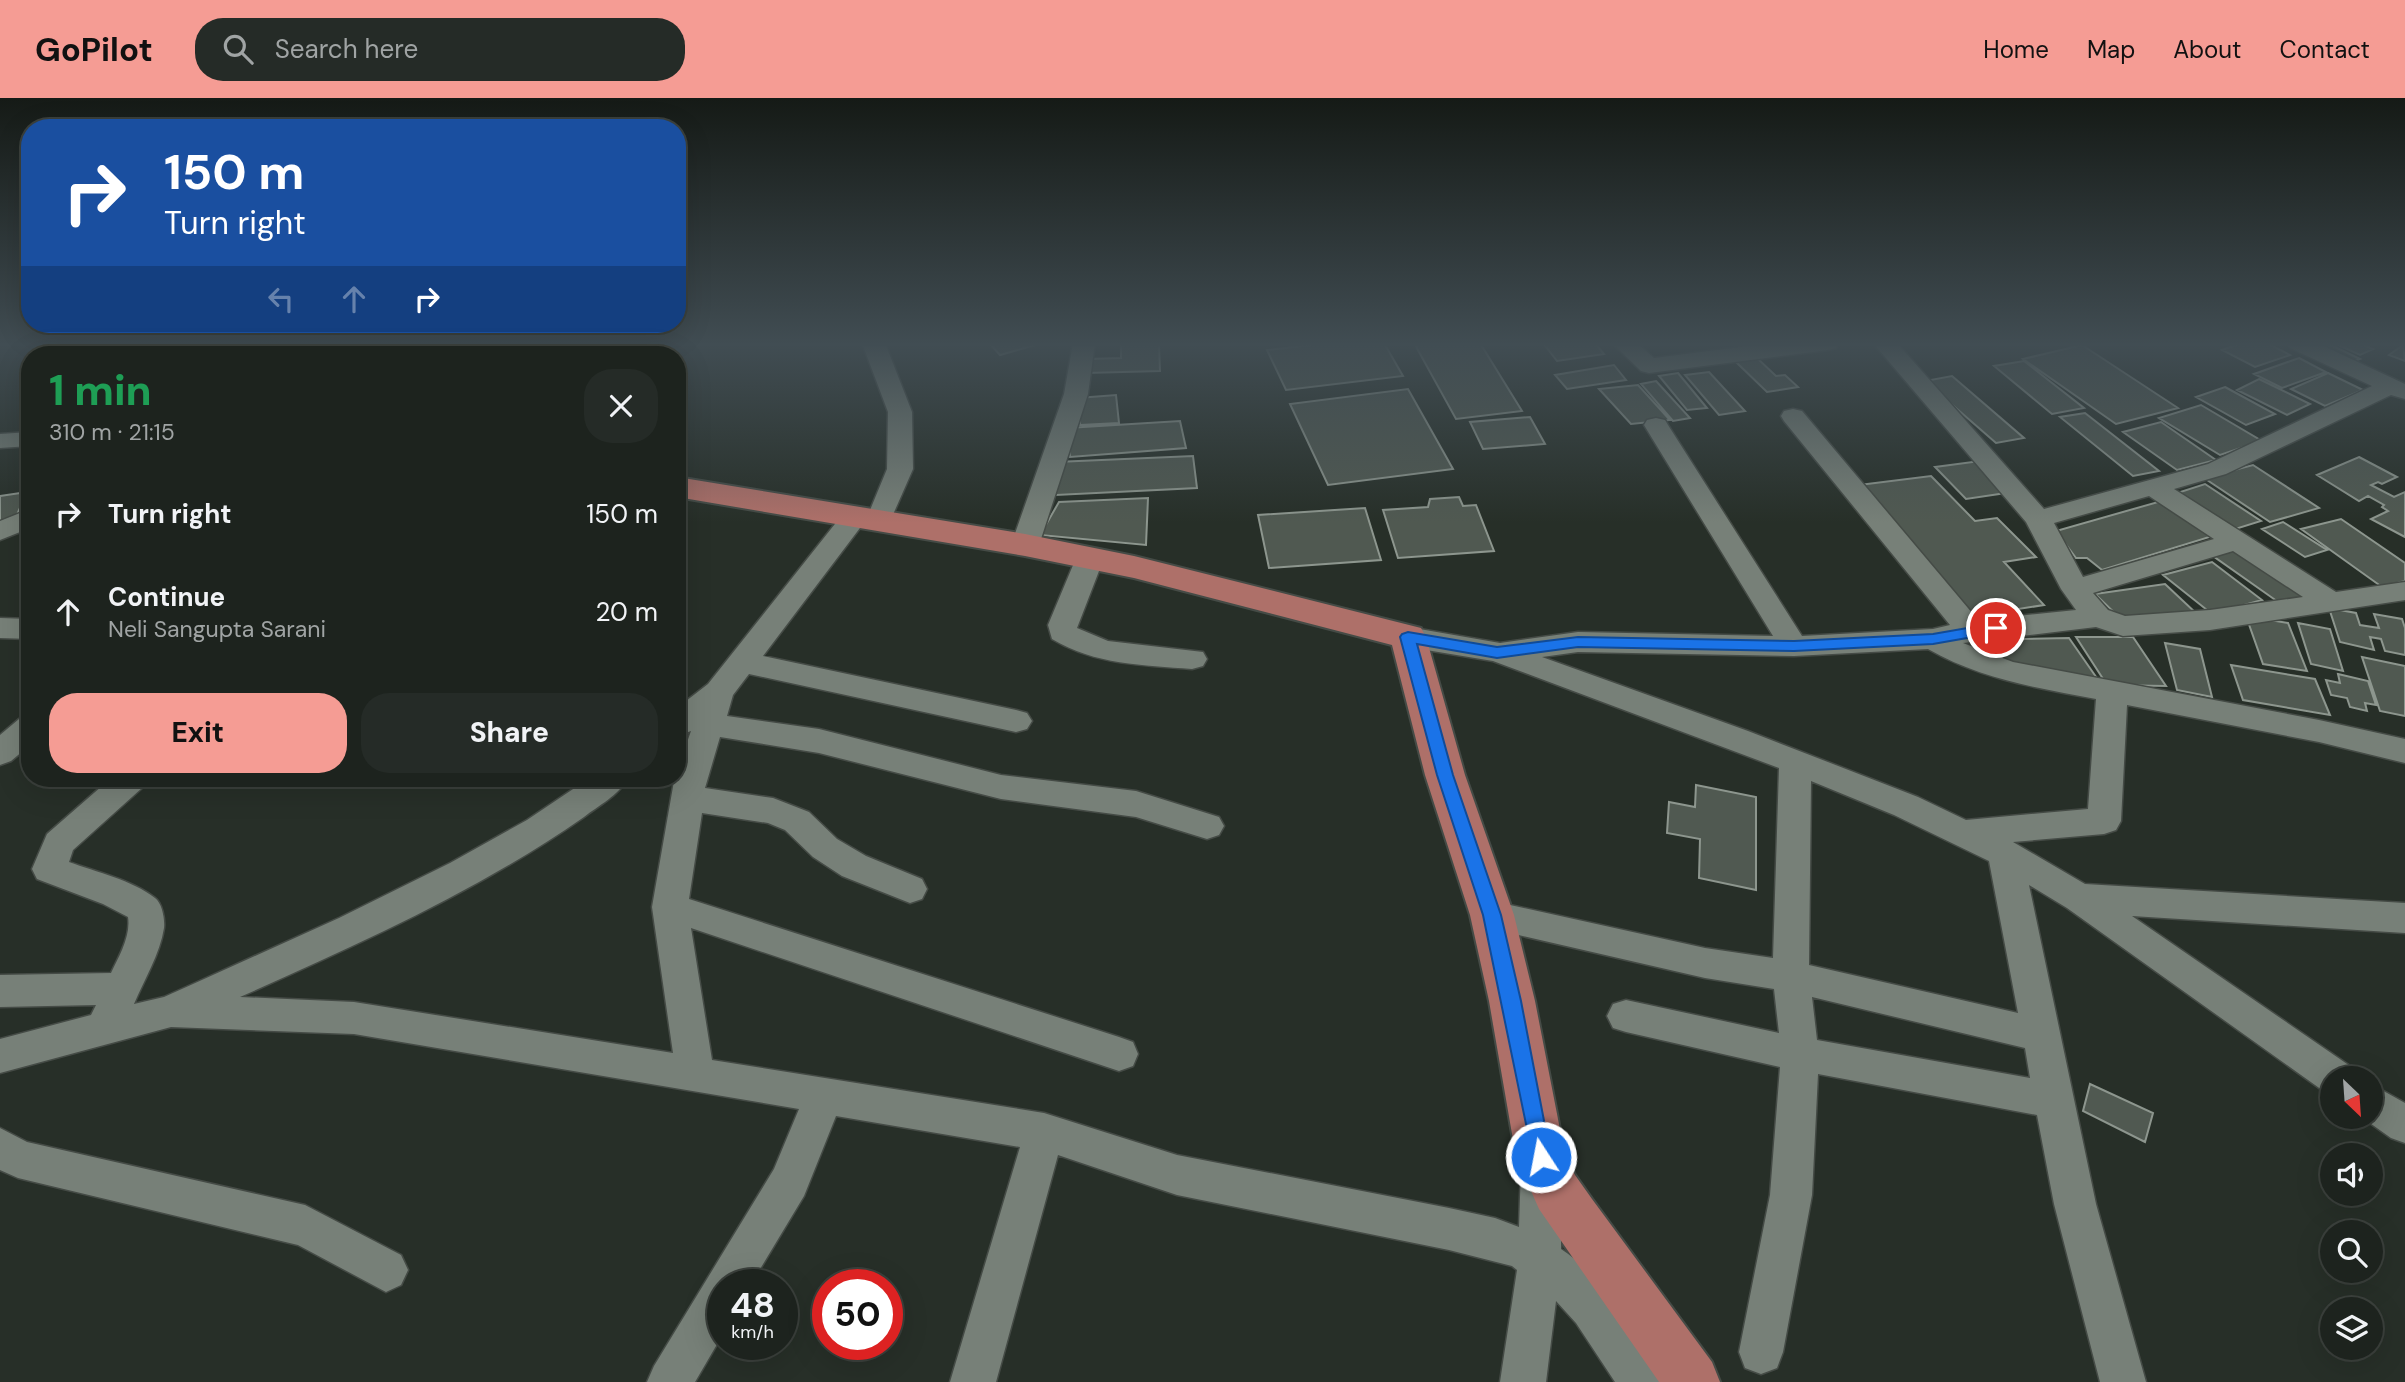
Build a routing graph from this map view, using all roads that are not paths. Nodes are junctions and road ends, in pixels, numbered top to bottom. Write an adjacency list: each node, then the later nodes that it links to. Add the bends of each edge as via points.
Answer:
1 (896, 403): 11 (street, via 900,469)
2 (1073, 403): 14 (street)
3 (1936, 403): 12 (street)
4 (2368, 403): 9 (street, via 2217,469)
5 (1793, 416): 22 (street)
6 (1656, 425): 25 (street)
7 (21, 438): 8 (street)
8 (0, 441)
9 (2152, 487): 12 (street); 13 (street)
10 (686, 488): 11 (main road)
11 (867, 518): 14 (main road); 28 (street)
12 (2038, 519): 16 (street)
13 (2237, 541): 16 (street); 18 (street)
14 (1025, 545): 15 (main road)
15 (1090, 558): 23 (main road); 27 (street, via 1062,632 1075,642 1100,649)
16 (2076, 589): 19 (street)
17 (2405, 591): 18 (street)
18 (2332, 602): 19 (street, via 2210,620 2123,626)
19 (2098, 617): 22 (street)
20 (0, 628): 21 (street)
21 (21, 629)
22 (1971, 631): 24 (street)
23 (1408, 637): 26 (street); 45 (main road, via 1445,775)
24 (1933, 639): 25 (street); 29 (street, via 1963,656 2010,672)
25 (1794, 646): 26 (street, via 1578,642)
26 (1497, 652): 35 (street)
27 (1192, 659)
28 (742, 662): 30 (street); 31 (street)
29 (2112, 693): 33 (street); 40 (street, via 2104,821)
30 (1016, 721)
31 (693, 725): 38 (street); 39 (street, via 818,741 1001,787 1136,804)
32 (21, 735): 34 (street)
33 (2405, 751)
34 (0, 753)
35 (1795, 762): 40 (street); 47 (street)
36 (122, 787): 48 (street, via 59,843 49,869 144,909 147,926)
37 (601, 787): 50 (street, via 489,861 317,947)
38 (687, 798): 42 (street, via 773,811 797,821 825,848 854,866); 44 (street)
39 (1207, 826)
40 (1964, 833): 41 (street)
41 (2005, 853): 43 (street); 53 (street)
42 (910, 889)
43 (2079, 898): 46 (street); 57 (street)
44 (670, 907): 55 (street); 58 (street)
45 (1492, 915): 47 (street, via 1705,963); 67 (main road)
46 (2405, 918)
47 (1791, 976): 53 (street); 54 (street)
48 (122, 989): 49 (street); 52 (street)
49 (0, 991)
50 (171, 1011): 52 (street); 58 (street, via 354,1018)
51 (1626, 1016): 54 (street)
52 (104, 1029): 56 (street)
53 (2041, 1035): 62 (street)
54 (1800, 1053): 62 (street); 72 (street, via 1791,1195)
55 (1119, 1055)
56 (0, 1056)
57 (2320, 1067)
58 (695, 1073): 61 (street)
59 (2384, 1093): 60 (street)
60 (2405, 1094)
61 (825, 1095): 65 (street); 69 (street, via 789,1182)
62 (2054, 1100): 78 (street, via 2075,1204)
63 (2384, 1111): 64 (street)
64 (2405, 1125)
65 (1044, 1132): 68 (street, via 1177,1175 1495,1239); 74 (street)
66 (0, 1147): 70 (street, via 18,1159 305,1226)
67 (1541, 1157): 68 (street); 77 (main road, via 1557,1192)
68 (1540, 1259): 75 (street); 76 (street, via 1592,1307)
69 (736, 1269)
70 (386, 1270)
71 (707, 1318): 73 (street)
72 (1761, 1352)
73 (670, 1382)
74 (973, 1382)
75 (1523, 1382)
76 (1641, 1382)
77 (1692, 1382)
78 (2123, 1382)

